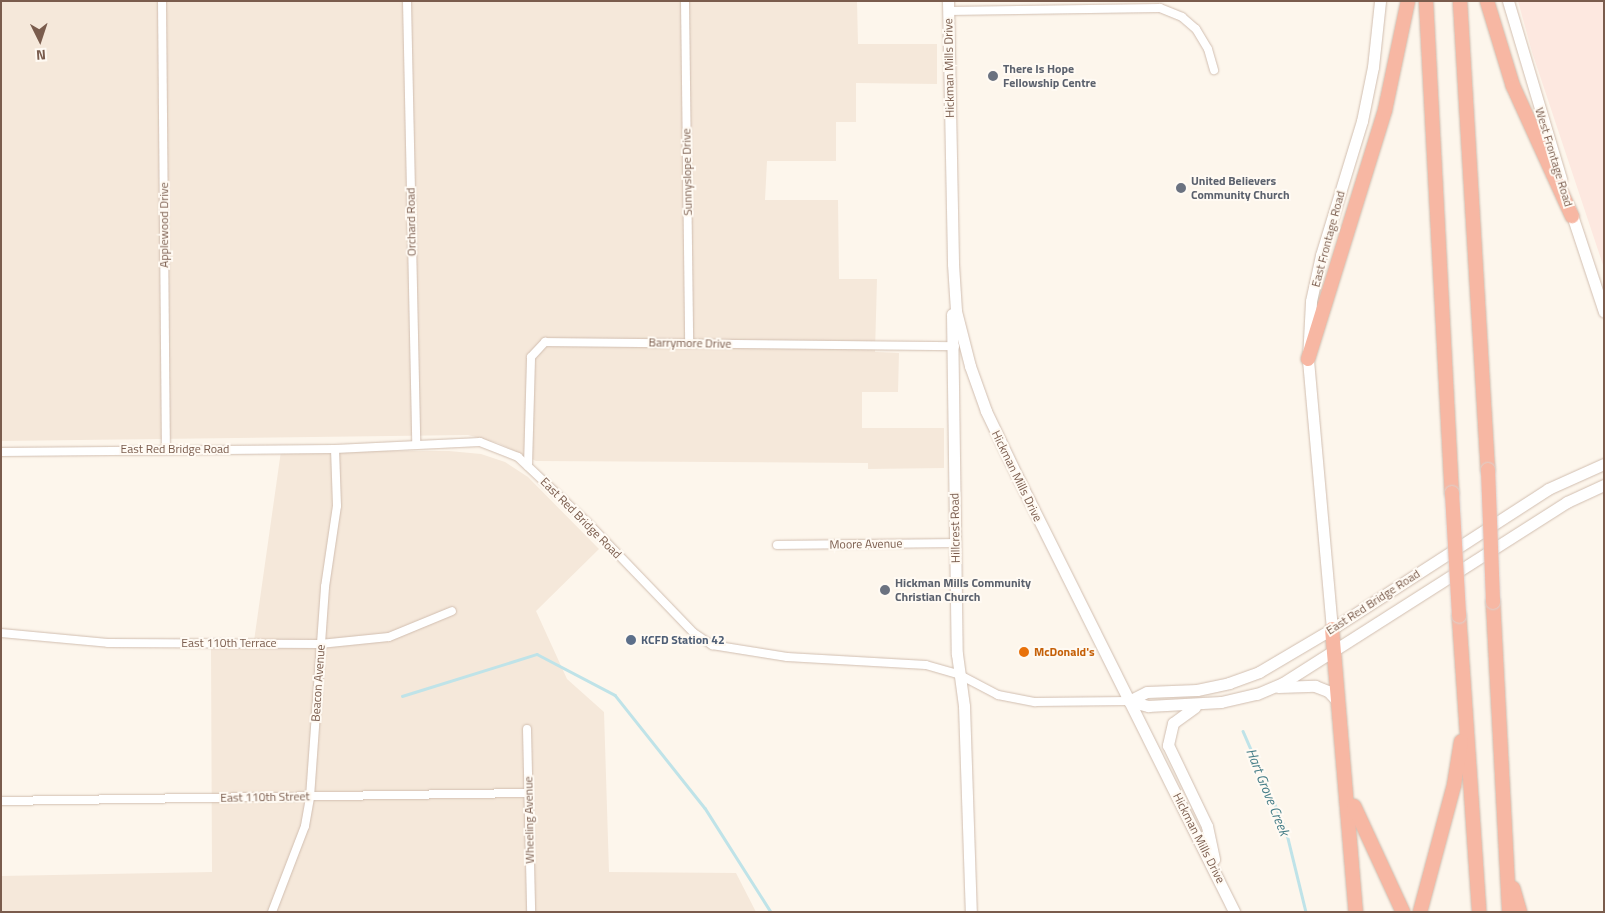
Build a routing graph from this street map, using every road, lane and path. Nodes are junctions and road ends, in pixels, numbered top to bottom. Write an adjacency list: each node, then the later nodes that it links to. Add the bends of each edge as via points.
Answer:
1 (162, 1): 20 (street, Applewood Drive)
2 (407, 1): 19 (street, Orchard Road)
3 (685, 1): 15 (street, Sunnyslope Drive)
4 (1380, 1): 18 (street, East Frontage Road, via 1373,67 1362,122 1321,255 1311,301)
5 (1408, 1): 18 (highway, via 1385,110)
6 (1426, 1): 38 (highway, bridge)
7 (1460, 1): 44 (highway, bridge, via 1488,470)
8 (1487, 1): 12 (highway, via 1512,86)
9 (1508, 1): 12 (street, West Frontage Road)
10 (948, 6): 11 (street, via 1160,8 1182,17 1196,29 1208,49); 13 (street, Hickman Mills Drive)
11 (1214, 70)
12 (1572, 216): 14 (street, West Frontage Road)
13 (953, 264): 16 (street, Hillcrest Road); 17 (street, Hickman Mills Drive, via 956,311)
14 (1604, 312)
15 (689, 343): 16 (street, Barrymore Drive); 24 (street, Barrymore Drive, via 545,342 532,357)
16 (952, 346): 17 (street, Barrymore Drive); 26 (street, Hillcrest Road)
17 (965, 346): 35 (street, Hickman Mills Drive, via 986,411)
18 (1308, 359): 29 (street, East Frontage Road)
19 (416, 444): 21 (street, East Red Bridge Road); 24 (street, East Red Bridge Road, via 480,442 498,446)
20 (166, 449): 21 (street, East Red Bridge Road); 22 (street, East Red Bridge Road)
21 (335, 449): 31 (street, Beacon Avenue, via 337,506 324,587)
22 (1, 452)
23 (1604, 464): 29 (street, East Red Bridge Road, via 1548,489)
24 (528, 466): 33 (street, East Red Bridge Road, via 694,633 712,644 787,657 911,662)
25 (1604, 485): 32 (street, East Red Bridge Road, via 1554,510)
26 (955, 543): 27 (street, Moore Avenue); 33 (street, Hillcrest Road)
27 (778, 546)
28 (452, 611): 31 (street, East 110th Terrace, via 389,637)
29 (1332, 629): 32 (highway); 35 (street, East Red Bridge Road, via 1259,672 1229,683 1197,690 1147,692)
30 (1, 633): 31 (street, East 110th Terrace, via 108,642)
31 (320, 644): 42 (street, Beacon Avenue)
32 (1334, 652): 34 (street, East Red Bridge Road); 36 (highway)
33 (960, 676): 35 (street, East Red Bridge Road, via 1016,700); 48 (street, Hillcrest Road, via 964,706)
34 (1272, 688): 36 (street, via 1315,686 1328,691); 37 (street, East Red Bridge Road, via 1239,698)
35 (1129, 701): 37 (street, East Red Bridge Road, via 1148,706); 45 (street, Hickman Mills Drive)
36 (1339, 703): 40 (highway)
37 (1200, 704): 45 (street, via 1173,723 1168,745 1207,826)
38 (1465, 719): 52 (highway, via 1454,785); 53 (highway)
39 (527, 728): 41 (street, Wheeling Avenue)
40 (1348, 786): 50 (highway); 51 (highway, via 1372,850)
41 (528, 793): 42 (street, East 110th Street); 47 (street, Wheeling Avenue)
42 (310, 797): 43 (street, East 110th Street); 46 (street, Beacon Avenue, via 306,826)
43 (1, 801)
44 (1506, 867): 54 (highway); 55 (highway)
45 (1216, 871): 49 (street, Hickman Mills Drive)
46 (272, 912)
47 (531, 912)
48 (971, 912)
49 (1234, 912)
50 (1356, 912)
51 (1403, 912)
52 (1420, 912)
53 (1479, 912)
54 (1509, 912)
55 (1520, 912)

